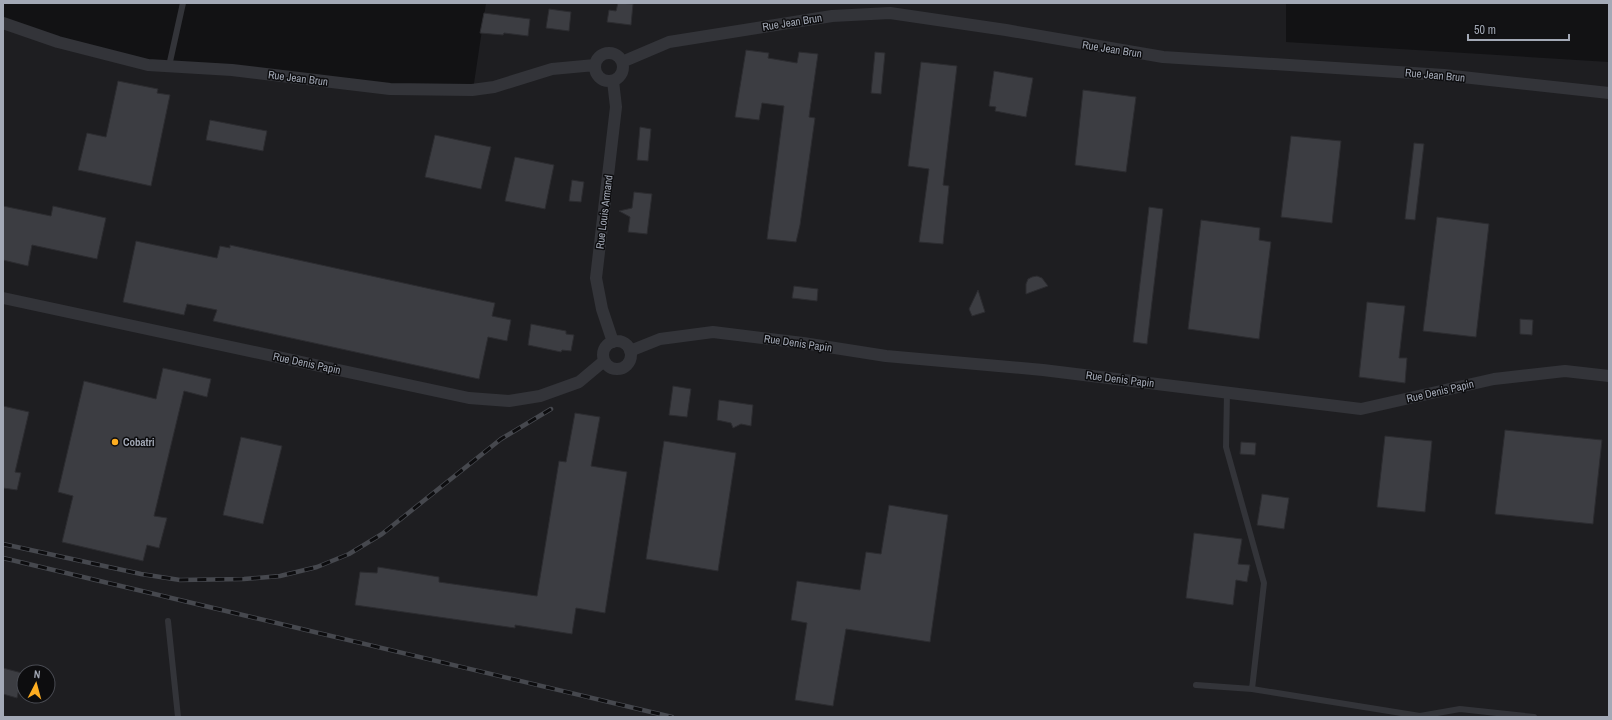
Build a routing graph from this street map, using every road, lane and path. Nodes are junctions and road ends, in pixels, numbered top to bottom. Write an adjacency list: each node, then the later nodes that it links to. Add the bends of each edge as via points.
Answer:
1 (183, 3): 5 (lane)
2 (3, 23): 5 (street, Rue Jean Brun, via 58,42 148,64)
3 (622, 62): 4 (street, via 616,55 607,53 599,57); 6 (street, via 623,71 618,79); 7 (street, Rue Jean Brun, via 668,42 832,16 890,13 1163,57 1444,75)
4 (595, 65): 5 (street, Rue Jean Brun, via 552,69 494,86 458,91 390,89 232,70); 6 (street, via 600,78)
5 (169, 66)
6 (613, 81): 9 (street, Rue Louis Armand, via 616,107 596,278 602,309)
7 (1609, 93)
8 (3, 298): 11 (street, Rue Denis Papin, via 469,398 509,401 540,396 579,382)
9 (613, 342): 10 (street, via 623,342); 11 (street, via 606,346 602,354)
10 (630, 351): 11 (street, via 629,363 622,369 612,368); 13 (street, Rue Denis Papin, via 660,339 713,332 886,356 1043,370)
11 (604, 361)
12 (1609, 376): 13 (street, Rue Denis Papin, via 1565,371 1494,379 1361,409)
13 (1227, 393): 16 (lane, via 1226,447 1264,583)
14 (168, 621): 17 (lane)
15 (1196, 685): 16 (lane)
16 (1252, 689): 18 (lane, via 1420,716 1460,709)
17 (178, 717)
18 (1534, 717)

